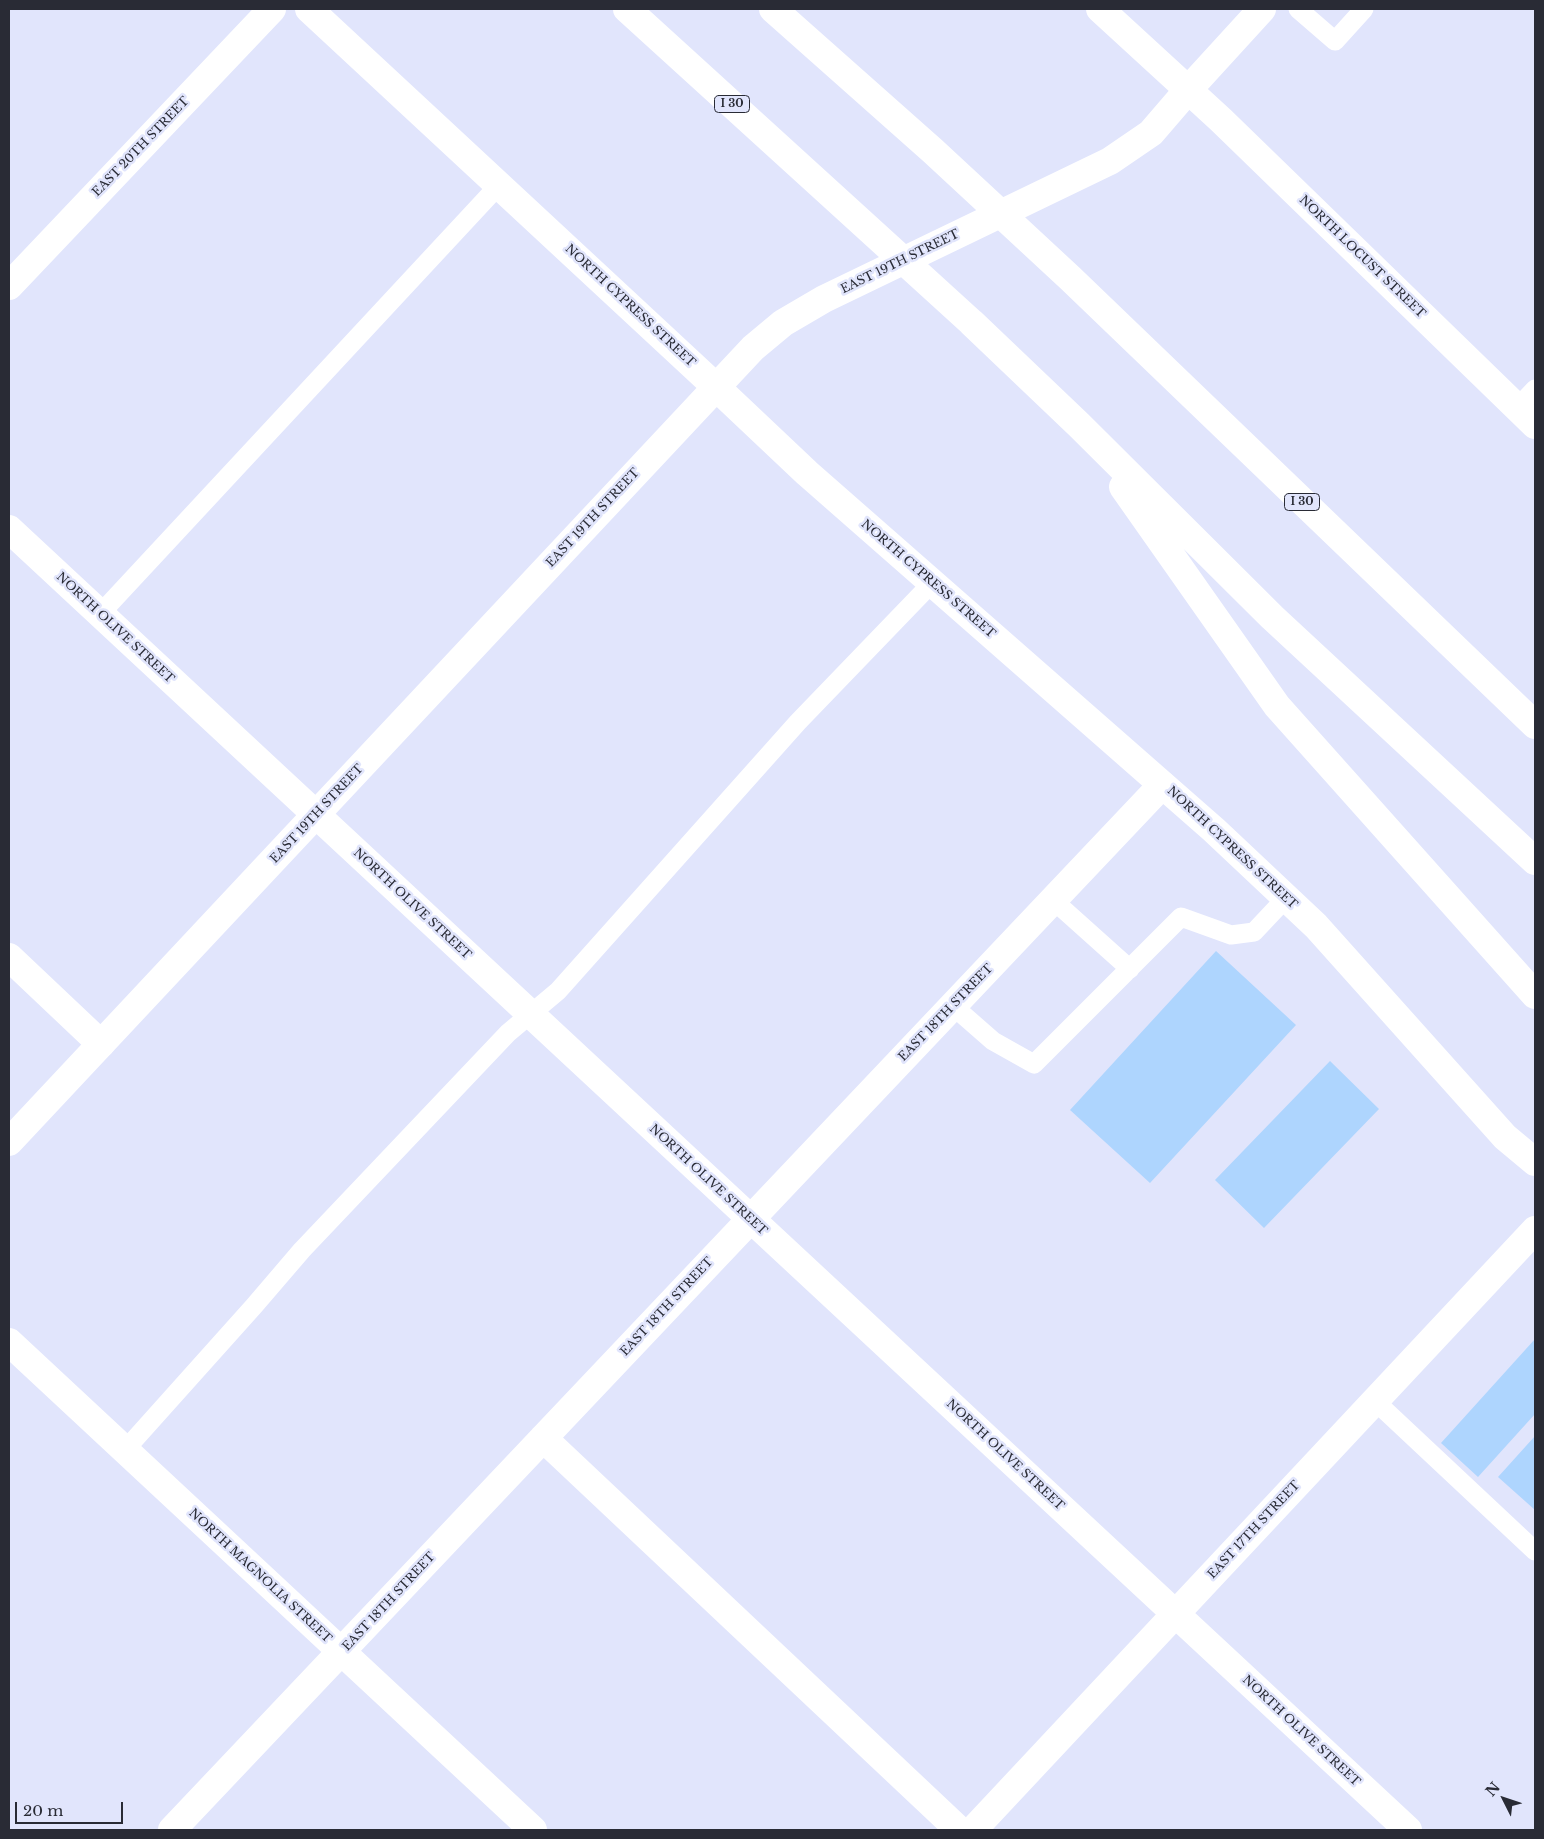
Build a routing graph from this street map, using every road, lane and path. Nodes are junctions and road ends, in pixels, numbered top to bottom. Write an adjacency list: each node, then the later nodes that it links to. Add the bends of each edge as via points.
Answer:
1 (272, 9): 11 (main road, EAST 20TH STREET)
2 (309, 9): 10 (main road, NORTH CYPRESS STREET)
3 (627, 9): 15 (main road, I 30, via 838,199)
4 (773, 9): 19 (main road, I 30, via 1070,278)
5 (1100, 9): 9 (main road, NORTH LOCUST STREET)
6 (1262, 9): 9 (main road, EAST 19TH STREET)
7 (1298, 9): 8 (lane, via 1335,41)
8 (1364, 9)
9 (1188, 90): 12 (main road, EAST 19TH STREET, via 1152,132 1110,162 824,299 783,323); 14 (main road, NORTH LOCUST STREET)
10 (499, 185): 12 (main road, NORTH CYPRESS STREET); 18 (lane)
11 (9, 286)
12 (716, 387): 17 (main road, NORTH CYPRESS STREET); 21 (main road, EAST 19TH STREET)
13 (1535, 389): 14 (lane)
14 (1526, 417)
15 (1079, 425): 22 (main road, I 30, via 1272,617); 27 (main road, via 1277,706)
16 (9, 529): 18 (main road, NORTH OLIVE STREET)
17 (932, 583): 20 (main road, NORTH CYPRESS STREET); 29 (lane, via 798,722 558,992)
18 (100, 614): 21 (main road, NORTH OLIVE STREET)
19 (1535, 725)
20 (1162, 784): 23 (main road, NORTH CYPRESS STREET); 24 (main road, EAST 18TH STREET)
21 (316, 815): 29 (main road, NORTH OLIVE STREET); 30 (main road, EAST 19TH STREET)
22 (1535, 861)
23 (1286, 898): 26 (lane, via 1254,932 1231,935 1181,917); 32 (main road, NORTH CYPRESS STREET, via 1316,926 1505,1137)
24 (1053, 900): 26 (lane); 28 (main road, EAST 18TH STREET)
25 (9, 957): 30 (main road)
26 (1130, 969): 28 (lane, via 1034,1064 993,1041)
27 (1535, 995)
28 (953, 1006): 33 (main road, EAST 18TH STREET)
29 (530, 1014): 33 (main road, NORTH OLIVE STREET); 38 (lane, via 508,1033 302,1250)
30 (101, 1044): 31 (main road, EAST 19TH STREET)
31 (9, 1142)
32 (1535, 1162)
33 (750, 1219): 37 (main road, EAST 18TH STREET); 40 (main road, NORTH OLIVE STREET)
34 (1535, 1230): 36 (main road, EAST 17TH STREET)
35 (9, 1342): 38 (main road, NORTH MAGNOLIA STREET)
36 (1375, 1402): 39 (lane); 40 (main road, EAST 17TH STREET)
37 (544, 1438): 41 (main road, EAST 18TH STREET); 44 (main road)
38 (124, 1450): 41 (main road, NORTH MAGNOLIA STREET)
39 (1535, 1551)
40 (1176, 1614): 45 (main road, EAST 17TH STREET); 46 (main road, NORTH OLIVE STREET)
41 (341, 1652): 42 (main road, EAST 18TH STREET); 43 (main road, NORTH MAGNOLIA STREET)
42 (172, 1830)
43 (533, 1830)
44 (959, 1830)
45 (973, 1830)
46 (1408, 1830)

